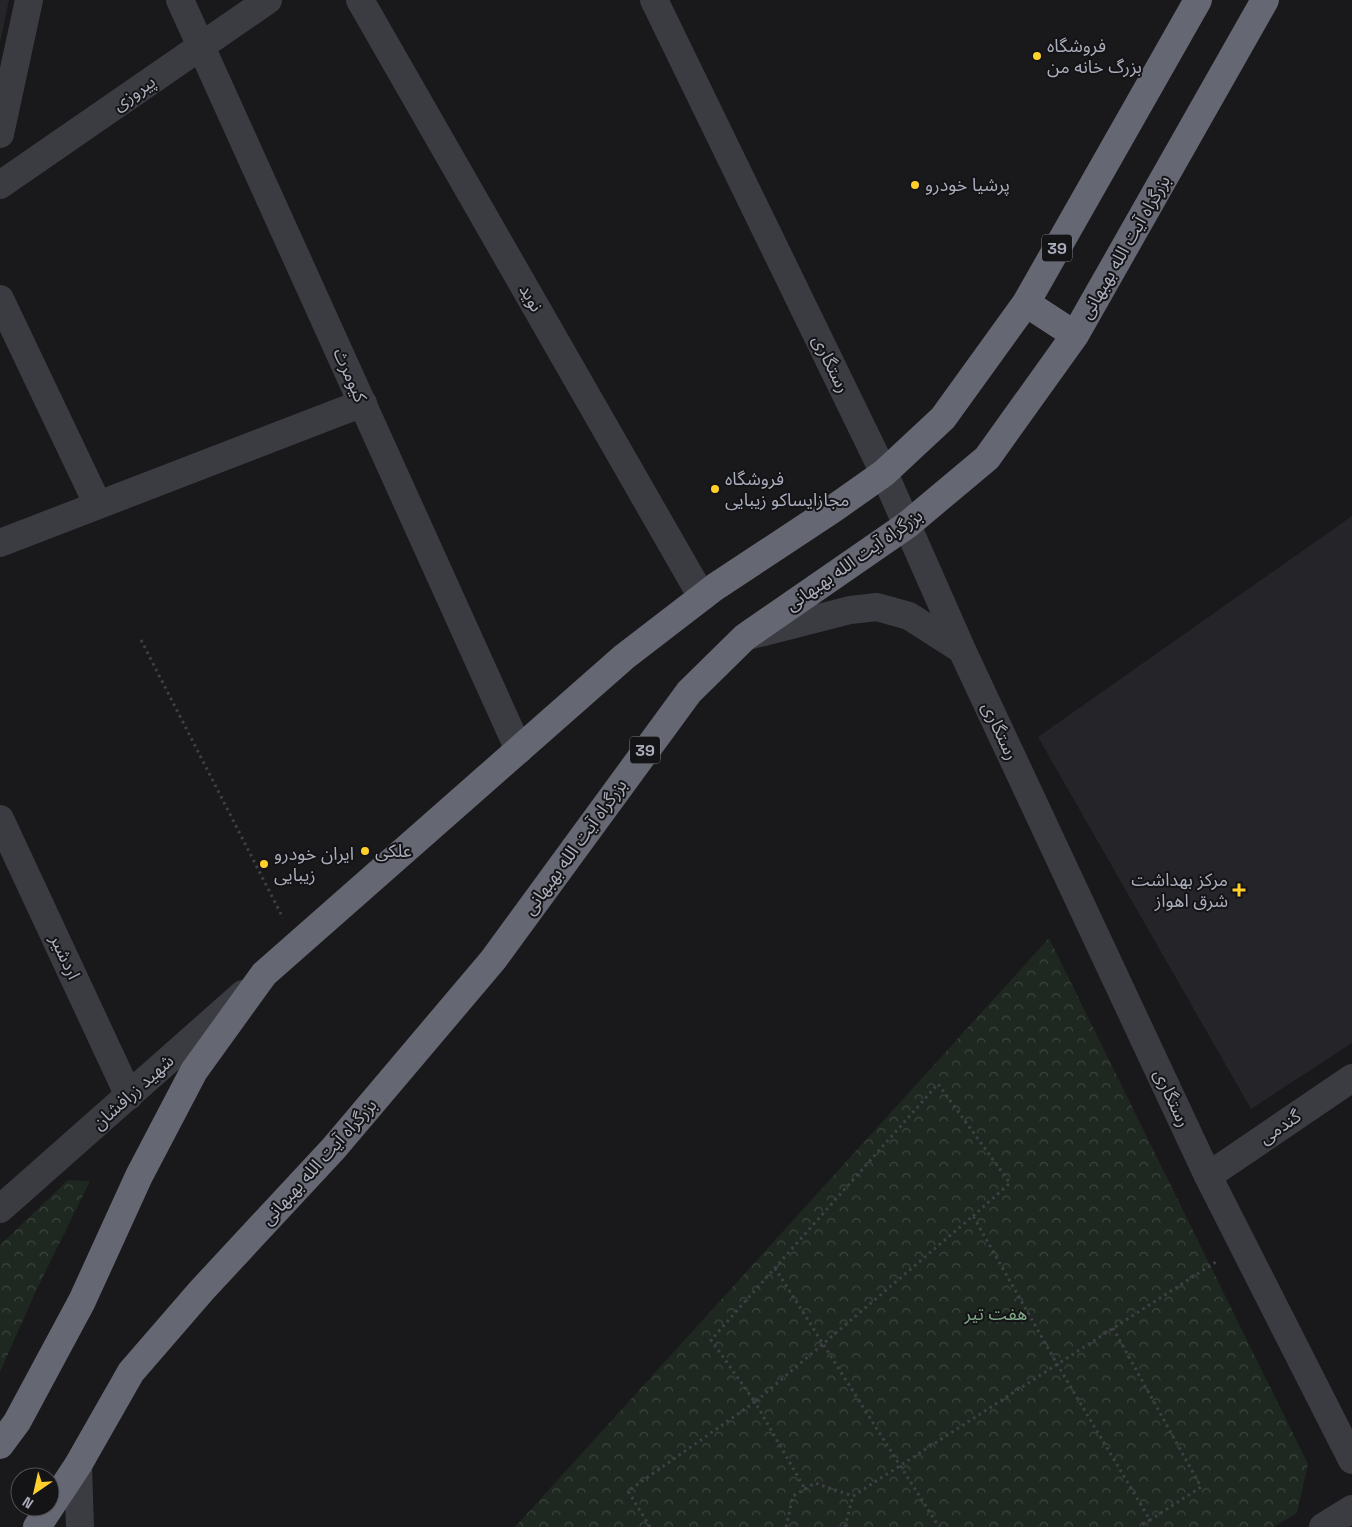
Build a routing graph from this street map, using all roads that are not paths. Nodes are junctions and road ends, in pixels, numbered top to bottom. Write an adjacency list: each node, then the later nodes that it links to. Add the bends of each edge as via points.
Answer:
1 (29, 0): 9 (street)
2 (180, 0): 8 (street, کیومرث)
3 (268, 0): 8 (street, پیروزی)
4 (360, 0): 19 (street, نوید)
5 (654, 0): 15 (street, رستگاری)
6 (1198, 0): 12 (highway, 39)
7 (1265, 0): 13 (highway, بزرگراه آیت الله بهبهانی / 39)
8 (201, 46): 10 (street, پیروزی); 14 (street, کیومرث)
9 (0, 134)
10 (0, 185)
11 (0, 299): 16 (street)
12 (1026, 303): 13 (highway); 15 (highway, 39, via 943,418)
13 (1075, 334): 17 (highway, بزرگراه آیت الله بهبهانی / 39, via 987,458)
14 (363, 403): 16 (street); 22 (street, کیومرث)
15 (884, 473): 17 (street, رستگاری); 19 (highway, 39)
16 (98, 505): 18 (street)
17 (907, 525): 20 (highway, بزرگراه آیت الله بهبهانی / 39); 21 (street, رستگاری)
18 (0, 543)
19 (702, 597): 22 (highway, 39, via 624,656)
20 (746, 637): 21 (street, via 850,610 877,607 910,616); 31 (highway, بزرگراه آیت الله بهبهانی / 39, via 689,692 486,968 334,1148 131,1372)
21 (962, 650): 27 (street, رستگاری)
22 (519, 750): 24 (highway, 39)
23 (0, 819): 26 (street, اردشیر)
24 (264, 974): 26 (street, شهید زرافشان); 29 (highway, 39, via 194,1071 139,1176 82,1301 17,1422)
25 (1352, 1078): 27 (street, گندمی)
26 (129, 1096): 28 (street, شهید زرافشان)
27 (1208, 1176): 30 (street, رستگاری)
28 (0, 1208)
29 (0, 1445)
30 (1352, 1460)
31 (78, 1465): 33 (highway, بزرگراه آیت الله بهبهانی / 39); 34 (street)
32 (1352, 1509): 35 (street)
33 (37, 1527)
34 (80, 1527)
35 (1323, 1527)

